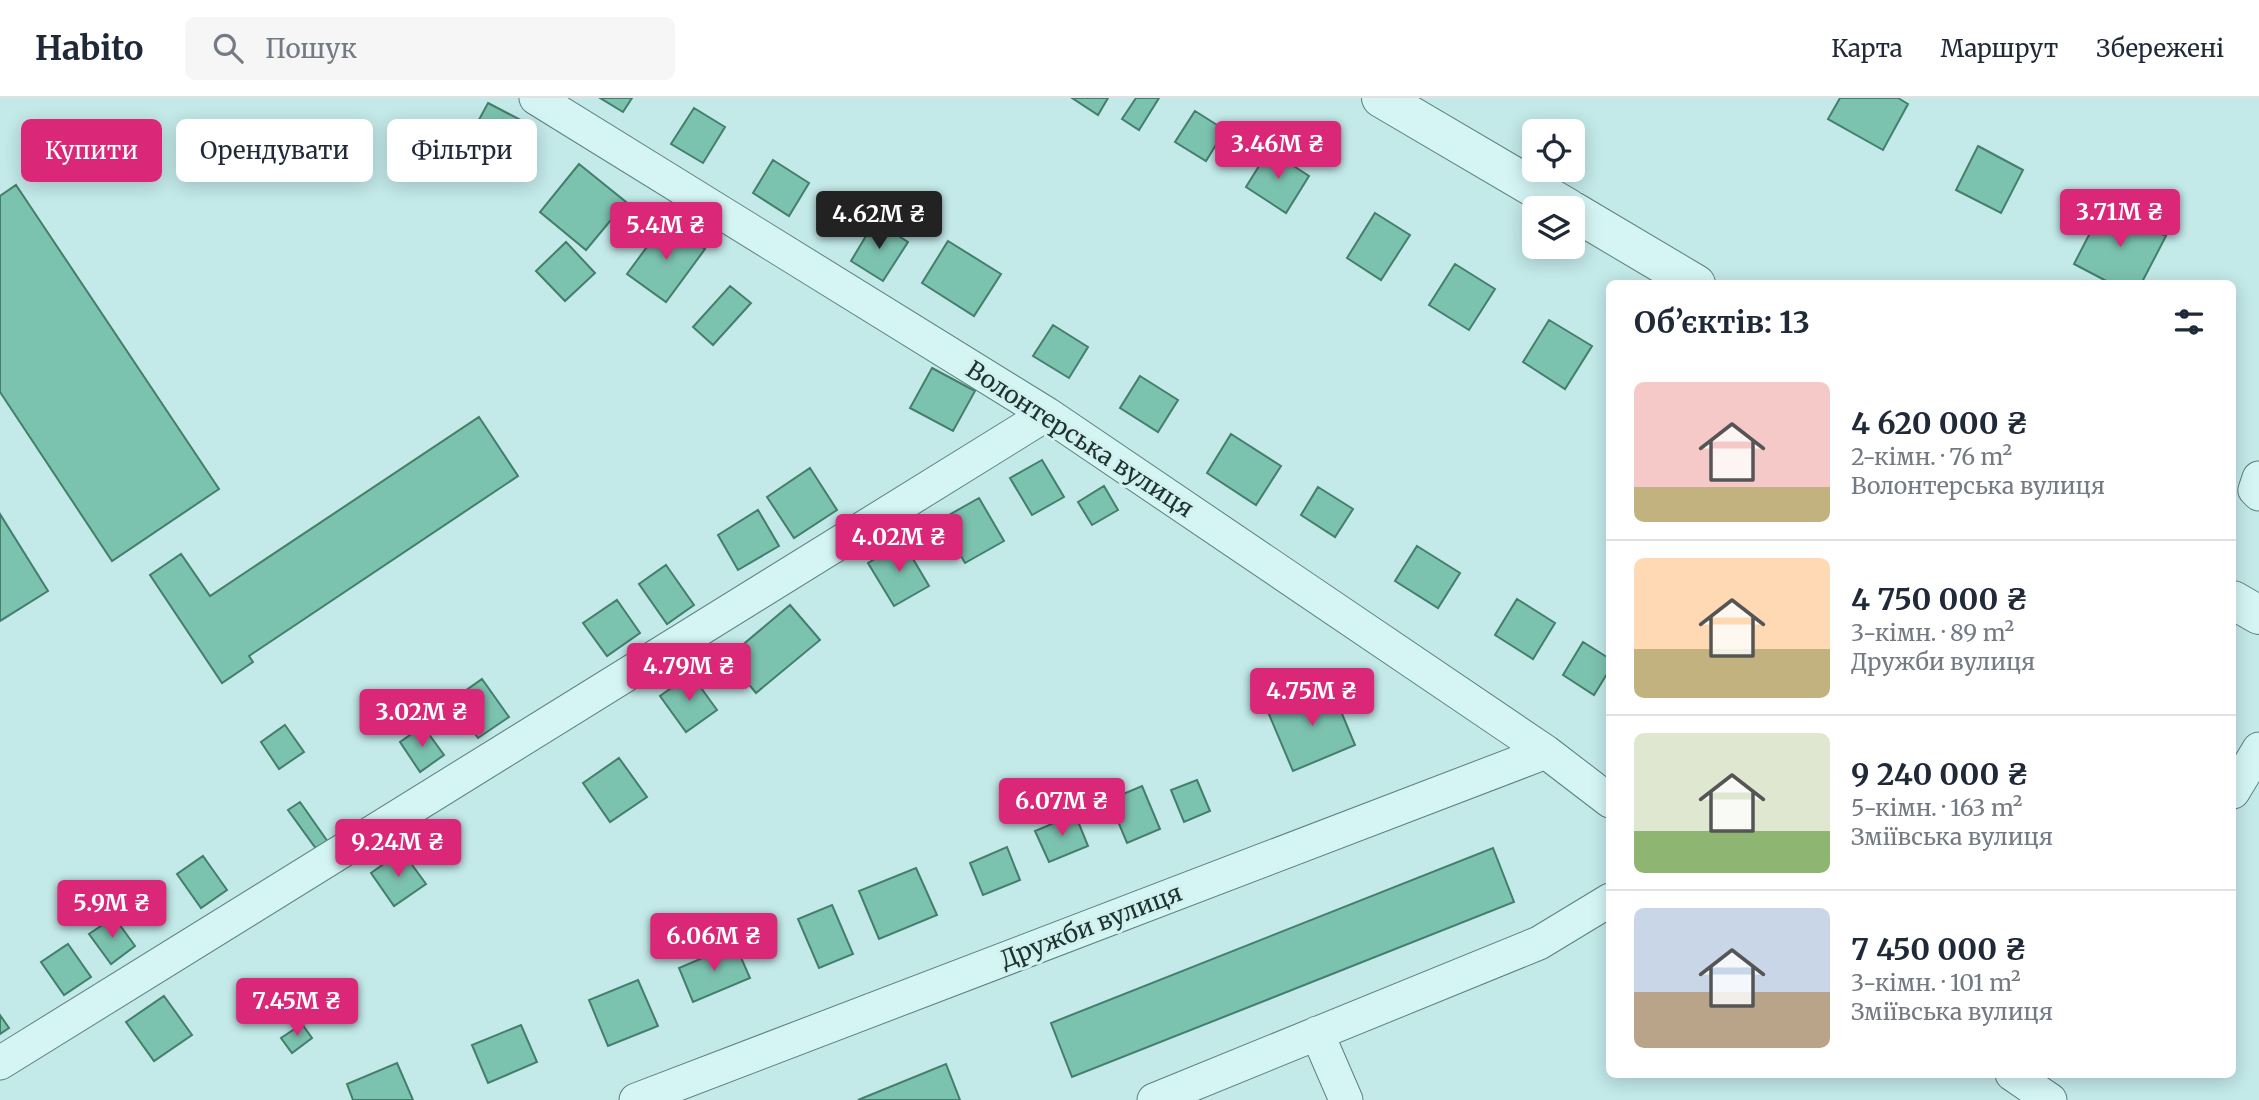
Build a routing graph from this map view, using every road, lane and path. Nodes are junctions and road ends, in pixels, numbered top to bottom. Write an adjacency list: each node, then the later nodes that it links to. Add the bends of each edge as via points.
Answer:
1 (536, 98): 6 (street, Волонтерська вулиця)
2 (1381, 98): 3 (street)
3 (1548, 196)
4 (1585, 218): 5 (street)
5 (1689, 280)
6 (1047, 414): 12 (street, Волонтерська вулиця); 17 (street)
7 (2259, 478): 8 (street, via 2255,490)
8 (2259, 494)
9 (2236, 602): 10 (street)
10 (2259, 615)
11 (2259, 749): 13 (street)
12 (1546, 752): 14 (street, Волонтерська вулиця); 20 (street, Дружби вулиця)
13 (2236, 787)
14 (1606, 797)
15 (1606, 902): 16 (street, via 1539,943)
16 (1317, 1033): 21 (street); 22 (street)
17 (0, 1063)
18 (2020, 1078): 19 (street)
19 (2052, 1093)
20 (636, 1100)
21 (1154, 1100)
22 (1346, 1100)

